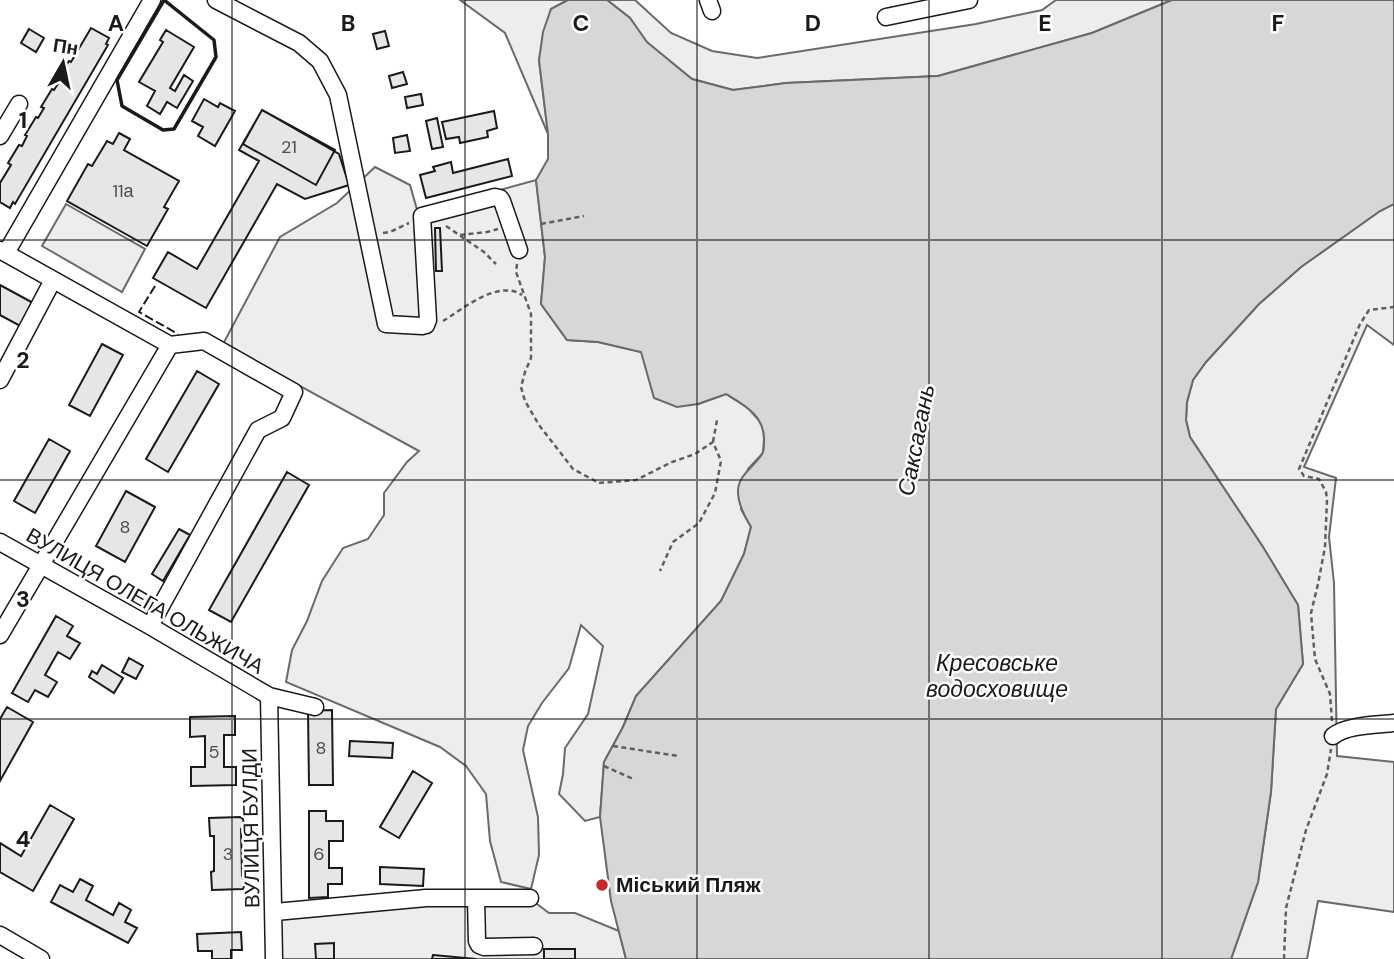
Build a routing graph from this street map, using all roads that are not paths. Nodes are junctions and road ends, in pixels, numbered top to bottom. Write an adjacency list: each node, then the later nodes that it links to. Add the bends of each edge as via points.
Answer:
1 (152, 0): 8 (street)
2 (216, 0): 7 (street, via 299,43 320,61 338,95 386,324 422,326 428,320 425,217 499,198)
3 (969, 0): 4 (street)
4 (886, 17)
5 (19, 104): 6 (street)
6 (0, 136)
7 (519, 250)
8 (3, 252): 9 (street)
9 (53, 280): 10 (street); 11 (street)
10 (170, 345): 13 (street); 14 (street, via 204,341 294,391 282,418 258,430)
11 (0, 380)
12 (0, 542): 13 (street, ВУЛИЦЯ ОЛЕГА ОЛЬЖИЧА)
13 (40, 565): 14 (street, ВУЛИЦЯ ОЛЕГА ОЛЬЖИЧА); 15 (street)
14 (150, 626): 16 (street, ВУЛИЦЯ ОЛЕГА ОЛЬЖИЧА)
15 (0, 635)
16 (269, 696): 17 (street, ВУЛИЦЯ ОЛЕГА ОЛЬЖИЧА); 22 (street, ВУЛИЦЯ БУЛДИ)
17 (316, 707)
18 (1394, 723): 19 (street, via 1339,730)
19 (1333, 736)
20 (530, 898): 21 (street)
21 (475, 899): 22 (street, via 425,898); 24 (street, via 479,945)
22 (275, 912): 26 (street, ВУЛИЦЯ БУЛДИ)
23 (0, 935): 25 (street)
24 (534, 946)
25 (41, 959)
26 (274, 959)

